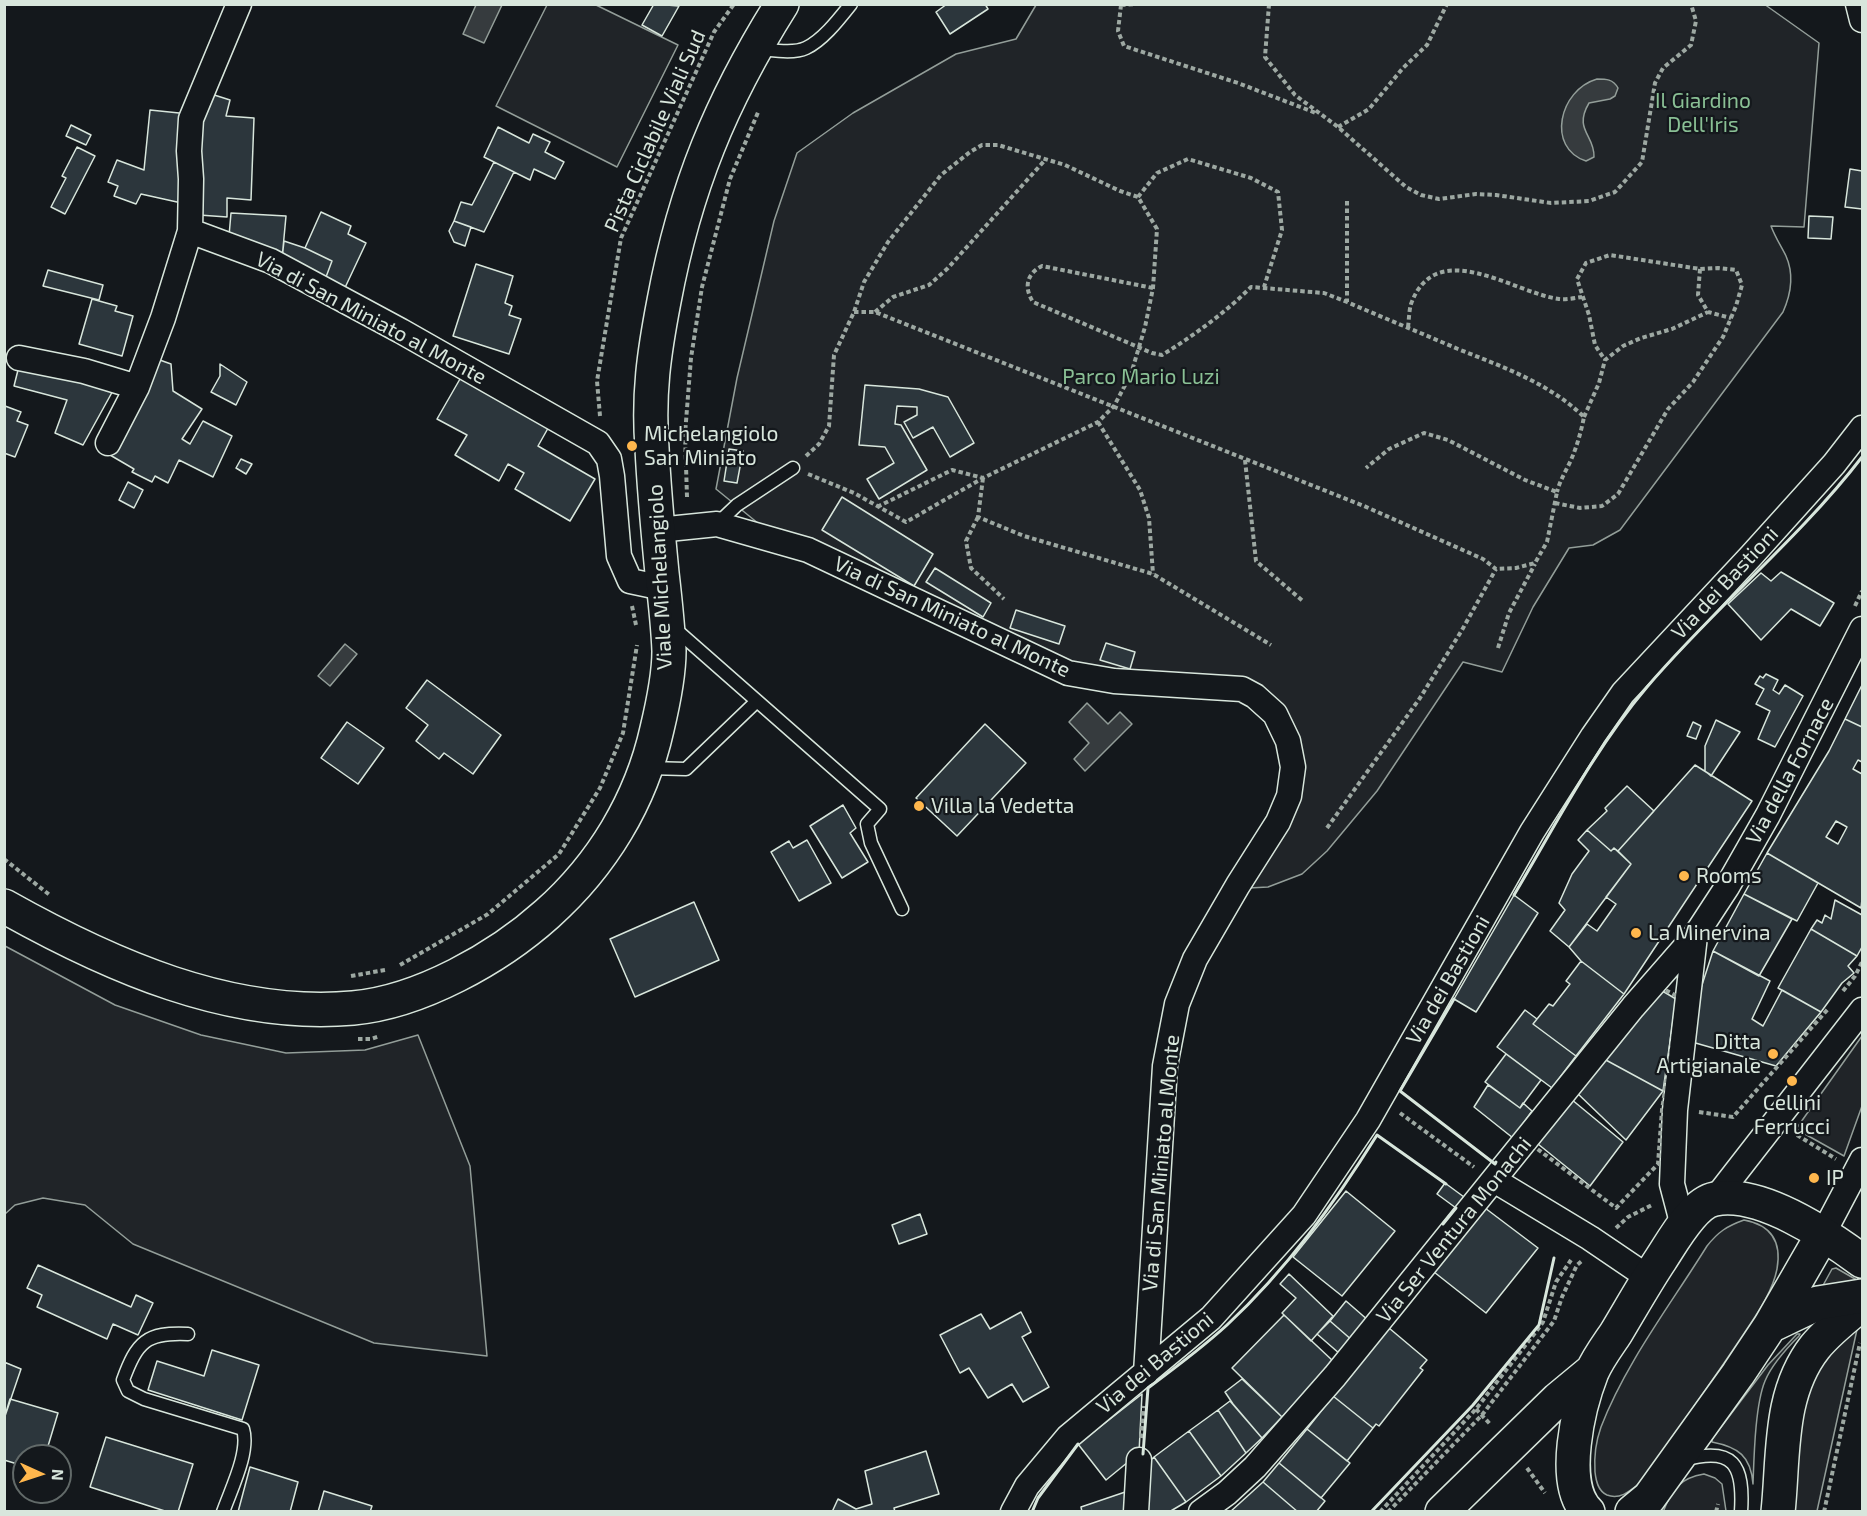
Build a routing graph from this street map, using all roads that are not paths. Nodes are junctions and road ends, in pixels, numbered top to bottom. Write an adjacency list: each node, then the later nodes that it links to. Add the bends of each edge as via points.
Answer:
1 (239, 4): 7 (street, via 191,119)
2 (782, 4): 6 (main road, Viale Michelangiolo)
3 (851, 4): 6 (lane, via 833,26 805,48)
4 (1858, 4): 5 (street)
5 (1863, 20)
6 (754, 49): 14 (main road, Viale Michelangiolo, via 697,170 668,279 654,356 650,396)
7 (190, 231): 9 (street); 15 (street, Via di San Miniato al Monte, via 271,261 598,442 609,459 619,556 630,581)
8 (19, 358): 9 (street)
9 (137, 387): 11 (street)
10 (1863, 428): 36 (street, Via dei Bastioni, via 1623,693 1532,832 1380,1099 1331,1177 1289,1232 1211,1317)
11 (108, 442)
12 (793, 468): 13 (lane)
13 (717, 524): 14 (street, Via di San Miniato al Monte); 36 (street, Via di San Miniato al Monte, via 808,550 1068,673 1114,681 1242,689 1275,714 1293,767 1289,796 1278,822 1195,958 1177,1004 1165,1066)
14 (673, 529): 15 (main road, Viale Michelangiolo)
15 (663, 588): 17 (main road, Viale Michelangiolo)
16 (1857, 620): 22 (street, Via della Fornace, via 1768,815)
17 (652, 625): 18 (lane); 19 (main road, Viale Michelangiolo, via 669,654 666,688)
18 (757, 701): 19 (lane, via 686,769); 21 (lane, via 879,809 867,824 871,843)
19 (647, 768): 20 (main road, Viale Michelangiolo, via 608,846 573,891 523,936 463,973 393,1000 356,1008 280,1008 190,989 115,961)
20 (4, 906)
21 (902, 909)
22 (1695, 936): 25 (street, Via Ser Ventura Monachi); 27 (street, Via della Fornace, via 1674,1131 1672,1184)
23 (1863, 1010): 26 (street)
24 (1853, 1162): 28 (street)
25 (1494, 1180): 30 (street); 43 (street, Via Ser Ventura Monachi, via 1335,1376 1262,1459)
26 (1714, 1199): 27 (main road, via 1703,1204); 28 (main road, via 1757,1201)
27 (1683, 1226): 30 (main road)
28 (1824, 1234): 29 (main road); 33 (main road)
29 (1863, 1261)
30 (1649, 1278): 35 (main road)
31 (1863, 1296): 33 (main road, via 1818,1303)
32 (1863, 1304): 47 (main road, via 1814,1349 1794,1386 1786,1422)
33 (1770, 1326): 38 (main road)
34 (188, 1334): 40 (lane, via 148,1338 132,1356 123,1380 128,1391 144,1399 243,1429 244,1452)
35 (1593, 1370): 44 (main road); 45 (main road, via 1577,1430 1573,1469 1577,1497)
36 (1146, 1372): 41 (street, Via dei Bastioni, via 1063,1442 1027,1486)
37 (1139, 1460): 42 (street)
38 (1674, 1463): 39 (main road); 46 (lane, via 1704,1455 1732,1462 1742,1484)
39 (1641, 1507)
40 (223, 1512)
41 (1013, 1512)
42 (1136, 1512)
43 (1201, 1512)
44 (1442, 1512)
45 (1588, 1512)
46 (1741, 1512)
47 (1778, 1512)

